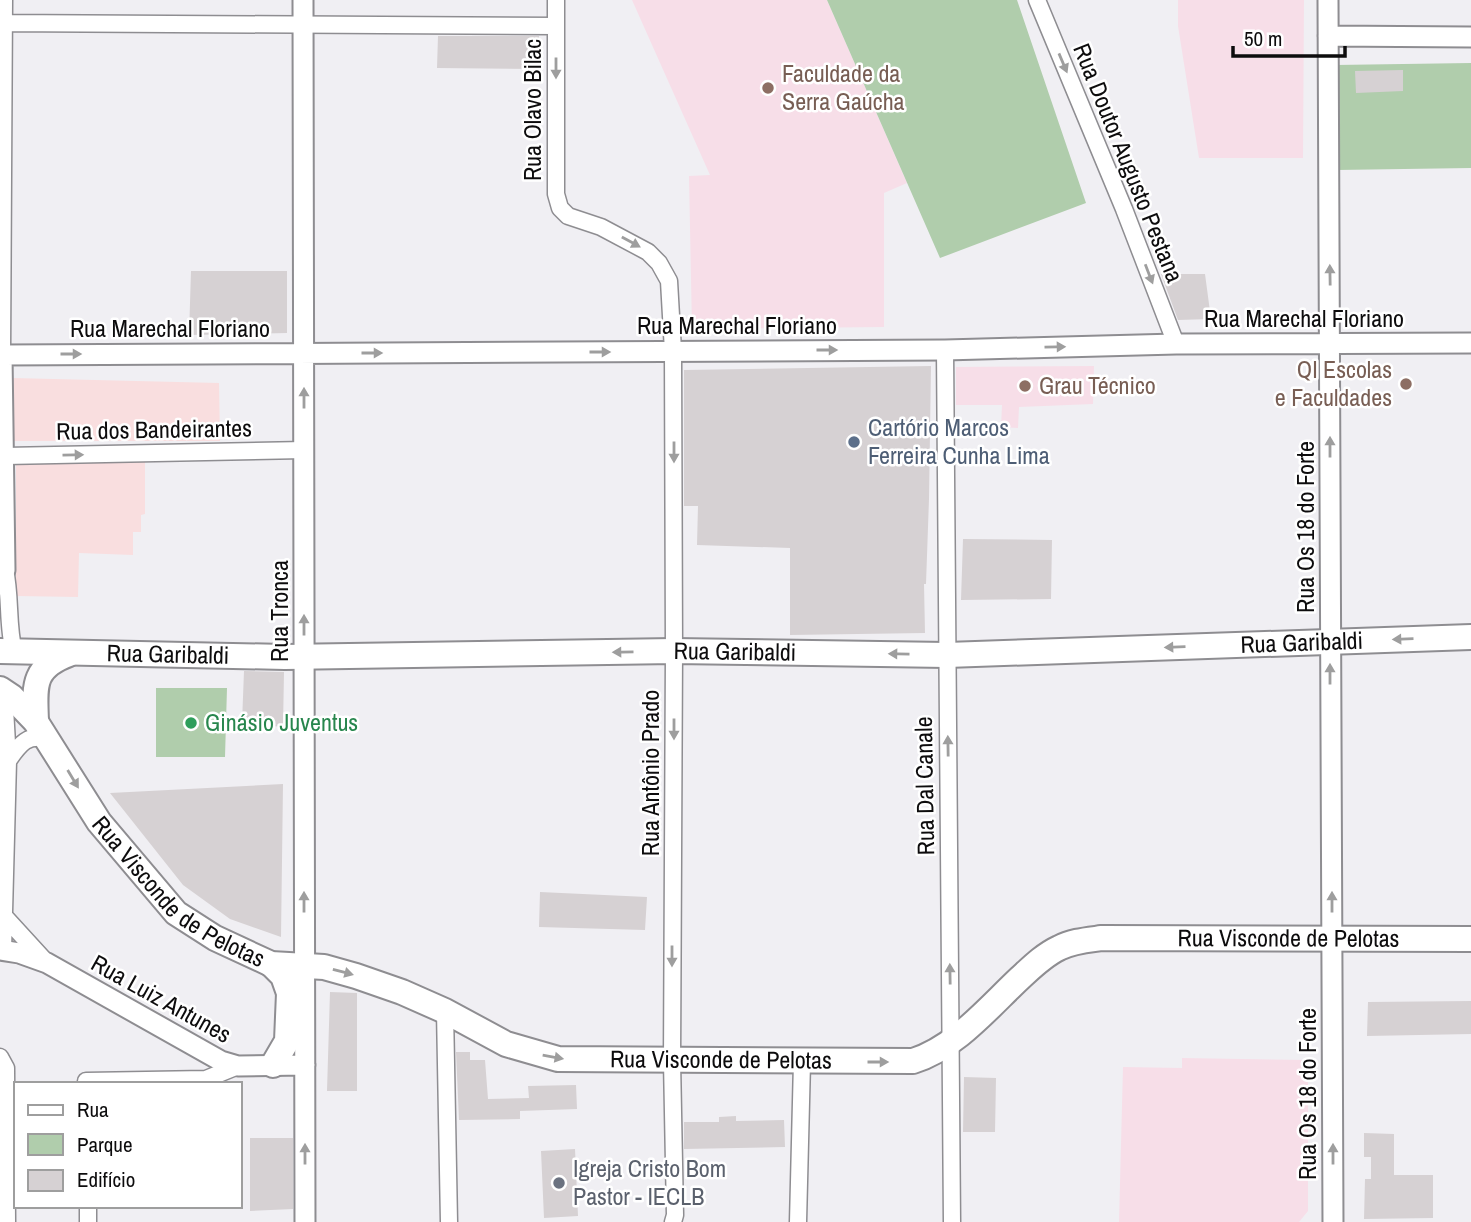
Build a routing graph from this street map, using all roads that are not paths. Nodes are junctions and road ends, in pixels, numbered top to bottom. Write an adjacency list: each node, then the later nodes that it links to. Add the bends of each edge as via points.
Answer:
1 (4, 0): 6 (street)
2 (303, 0): 7 (street, Rua Tronca)
3 (556, 0): 8 (street, Rua Olavo Bilac)
4 (1037, 0): 16 (street, Rua Doutor Augusto Pestana, one-way to 16)
5 (1328, 0): 9 (street, Rua Os 18 do Forte)
6 (2, 23): 7 (street); 11 (street)
7 (303, 25): 8 (street); 19 (street, Rua Tronca)
8 (556, 26): 12 (street, Rua Olavo Bilac, one-way to 12, via 556,194)
9 (1328, 36): 10 (street); 14 (street, Rua Os 18 do Forte, one-way to 9)
10 (1471, 37)
11 (2, 194): 13 (street)
12 (568, 216): 18 (street, Rua Antônio Prado, one-way to 18, via 628,239 659,263 669,281)
13 (2, 276): 20 (street)
14 (1330, 343): 15 (street, Rua Marechal Floriano); 16 (street, Rua Marechal Floriano); 25 (street, Rua Os 18 do Forte, one-way to 14)
15 (1471, 343)
16 (1176, 344): 17 (street, Rua Marechal Floriano, one-way to 16)
17 (945, 350): 18 (street, Rua Marechal Floriano, one-way to 17); 29 (street, Rua Dal Canale)
18 (673, 351): 19 (street, Rua Marechal Floriano, one-way to 18); 27 (street, Rua Antônio Prado, one-way to 27)
19 (304, 354): 20 (street, Rua Marechal Floriano, one-way to 19); 21 (street, Rua Tronca, one-way to 19)
20 (2, 367): 22 (street)
21 (304, 450): 22 (street, Rua dos Bandeirantes, one-way to 21); 30 (street, Rua Tronca, one-way to 21)
22 (5, 456): 23 (street)
23 (3, 578): 26 (street, via 9,589)
24 (1471, 637): 25 (main road, Rua Garibaldi, one-way to 25)
25 (1330, 641): 29 (main road, Rua Garibaldi, one-way to 29); 35 (street, Rua Os 18 do Forte, one-way to 25)
26 (7, 651): 28 (main road, Rua Garibaldi)
27 (674, 651): 29 (main road, Rua Garibaldi, one-way to 27); 30 (main road, Rua Garibaldi, one-way to 30); 44 (street, Rua Antônio Prado, one-way to 44)
28 (69, 654): 30 (main road, Rua Garibaldi); 32 (main road, via 40,672 36,692)
29 (947, 655): 42 (street, Rua Dal Canale, one-way to 29)
30 (304, 656): 40 (street, Rua Tronca, one-way to 30)
31 (2, 690): 32 (main road, Rua Visconde de Pelotas); 33 (street)
32 (42, 731): 33 (street, via 21,743); 39 (main road, Rua Visconde de Pelotas, one-way to 39, via 99,822 176,913 215,939)
33 (8, 761): 34 (street)
34 (2, 916): 37 (street); 38 (street)
35 (1332, 937): 36 (main road, Rua Visconde de Pelotas); 42 (main road, Rua Visconde de Pelotas, via 1078,941 1042,958); 56 (street, Rua Os 18 do Forte, one-way to 35)
36 (1471, 939)
37 (2, 950): 38 (street, Rua Luiz Antunes)
38 (47, 963): 48 (street, Rua Luiz Antunes, via 212,1057)
39 (271, 964): 40 (main road, Rua Visconde de Pelotas); 46 (main road, via 283,976 289,993 287,1041)
40 (304, 966): 41 (main road, Rua Visconde de Pelotas, one-way to 41, via 356,976); 47 (street, Rua Tronca)
41 (445, 1011): 44 (main road, Rua Visconde de Pelotas, one-way to 44, via 506,1044 558,1059); 52 (street)
42 (950, 1042): 45 (main road, Rua Visconde de Pelotas, one-way to 42, via 913,1061); 55 (street, Rua Dal Canale)
43 (0, 1057): 50 (street, via 6,1069)
44 (671, 1061): 45 (main road, Rua Visconde de Pelotas); 53 (street, Rua Antônio Prado)
45 (802, 1062): 54 (street)
46 (273, 1065): 47 (street, Rua Luiz Antunes); 48 (street, Rua Luiz Antunes)
47 (305, 1065): 51 (street, Rua Tronca, one-way to 47)
48 (237, 1066): 49 (street, via 206,1079)
49 (86, 1082)
50 (7, 1222)
51 (305, 1222)
52 (449, 1222)
53 (673, 1222)
54 (798, 1222)
55 (952, 1222)
56 (1334, 1222)

